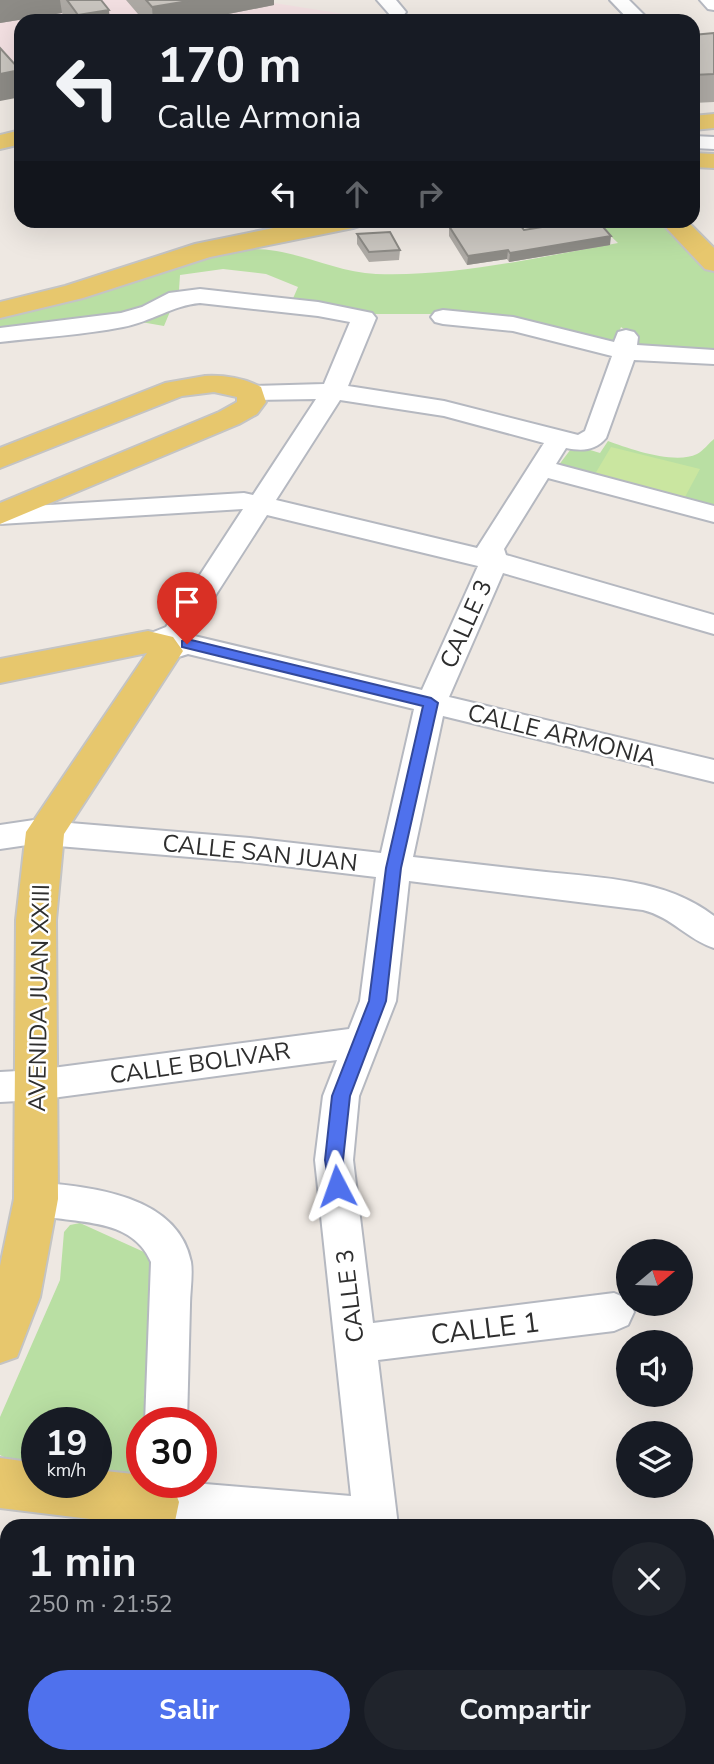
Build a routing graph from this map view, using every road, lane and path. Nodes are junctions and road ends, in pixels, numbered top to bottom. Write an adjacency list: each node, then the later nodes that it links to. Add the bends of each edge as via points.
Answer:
1 (619, 0): 4 (street)
2 (709, 0): 3 (street)
3 (714, 5)
4 (634, 14)
5 (313, 228): 8 (main road, via 204,250 74,292)
6 (679, 228): 7 (main road)
7 (714, 263)
8 (0, 310)
9 (443, 317): 11 (street)
10 (0, 335): 13 (street, via 123,320 177,298 200,296 364,318)
11 (625, 344): 12 (street); 15 (street, via 597,433 590,441 578,443)
12 (714, 357)
13 (334, 390): 14 (street); 15 (street, via 431,403); 18 (street)
14 (251, 393): 16 (main road, via 223,384 175,388); 20 (main road, via 247,408 229,418)
15 (559, 439): 17 (street, CALLE 3)
16 (0, 459)
17 (540, 468): 19 (street); 21 (street, CALLE 3, via 491,549)
18 (261, 505): 20 (street, via 244,501); 21 (street); 23 (street, via 176,634)
19 (714, 514)
20 (0, 515)
21 (494, 561): 22 (street); 25 (street, CALLE 3)
22 (714, 625)
23 (161, 646): 24 (main road); 25 (street, CALLE ARMONIA, via 187,644); 28 (main road, AVENIDA JUAN XXIII)
24 (2, 673)
25 (431, 703): 26 (street, CALLE ARMONIA); 30 (street, CALLE 3)
26 (660, 759): 27 (street, CALLE ARMONIA)
27 (714, 771)
28 (45, 832): 29 (street, CALLE SAN JUAN); 30 (street, CALLE SAN JUAN); 33 (main road, AVENIDA JUAN XXIII)
29 (0, 837)
30 (394, 868): 31 (street, CALLE SAN JUAN, via 659,900 686,910); 32 (street, CALLE 3, via 378,1001)
31 (714, 935)
32 (363, 1042): 33 (street, CALLE BOLIVAR); 38 (street, CALLE 3, via 341,1096 334,1160)
33 (19, 1086): 34 (main road, AVENIDA JUAN XXIII)
34 (36, 1199): 35 (main road, AVENIDA JUAN XXIII); 39 (street, via 101,1208 144,1226 161,1241 171,1262)
35 (9, 1298): 37 (main road, AVENIDA JUAN XXIII)
36 (601, 1314): 38 (street, CALLE 1)
37 (0, 1341)
38 (356, 1344): 43 (street, CALLE 3)
39 (166, 1407)
40 (0, 1483): 41 (main road)
41 (153, 1503): 42 (street)
42 (331, 1519)
43 (375, 1519)

